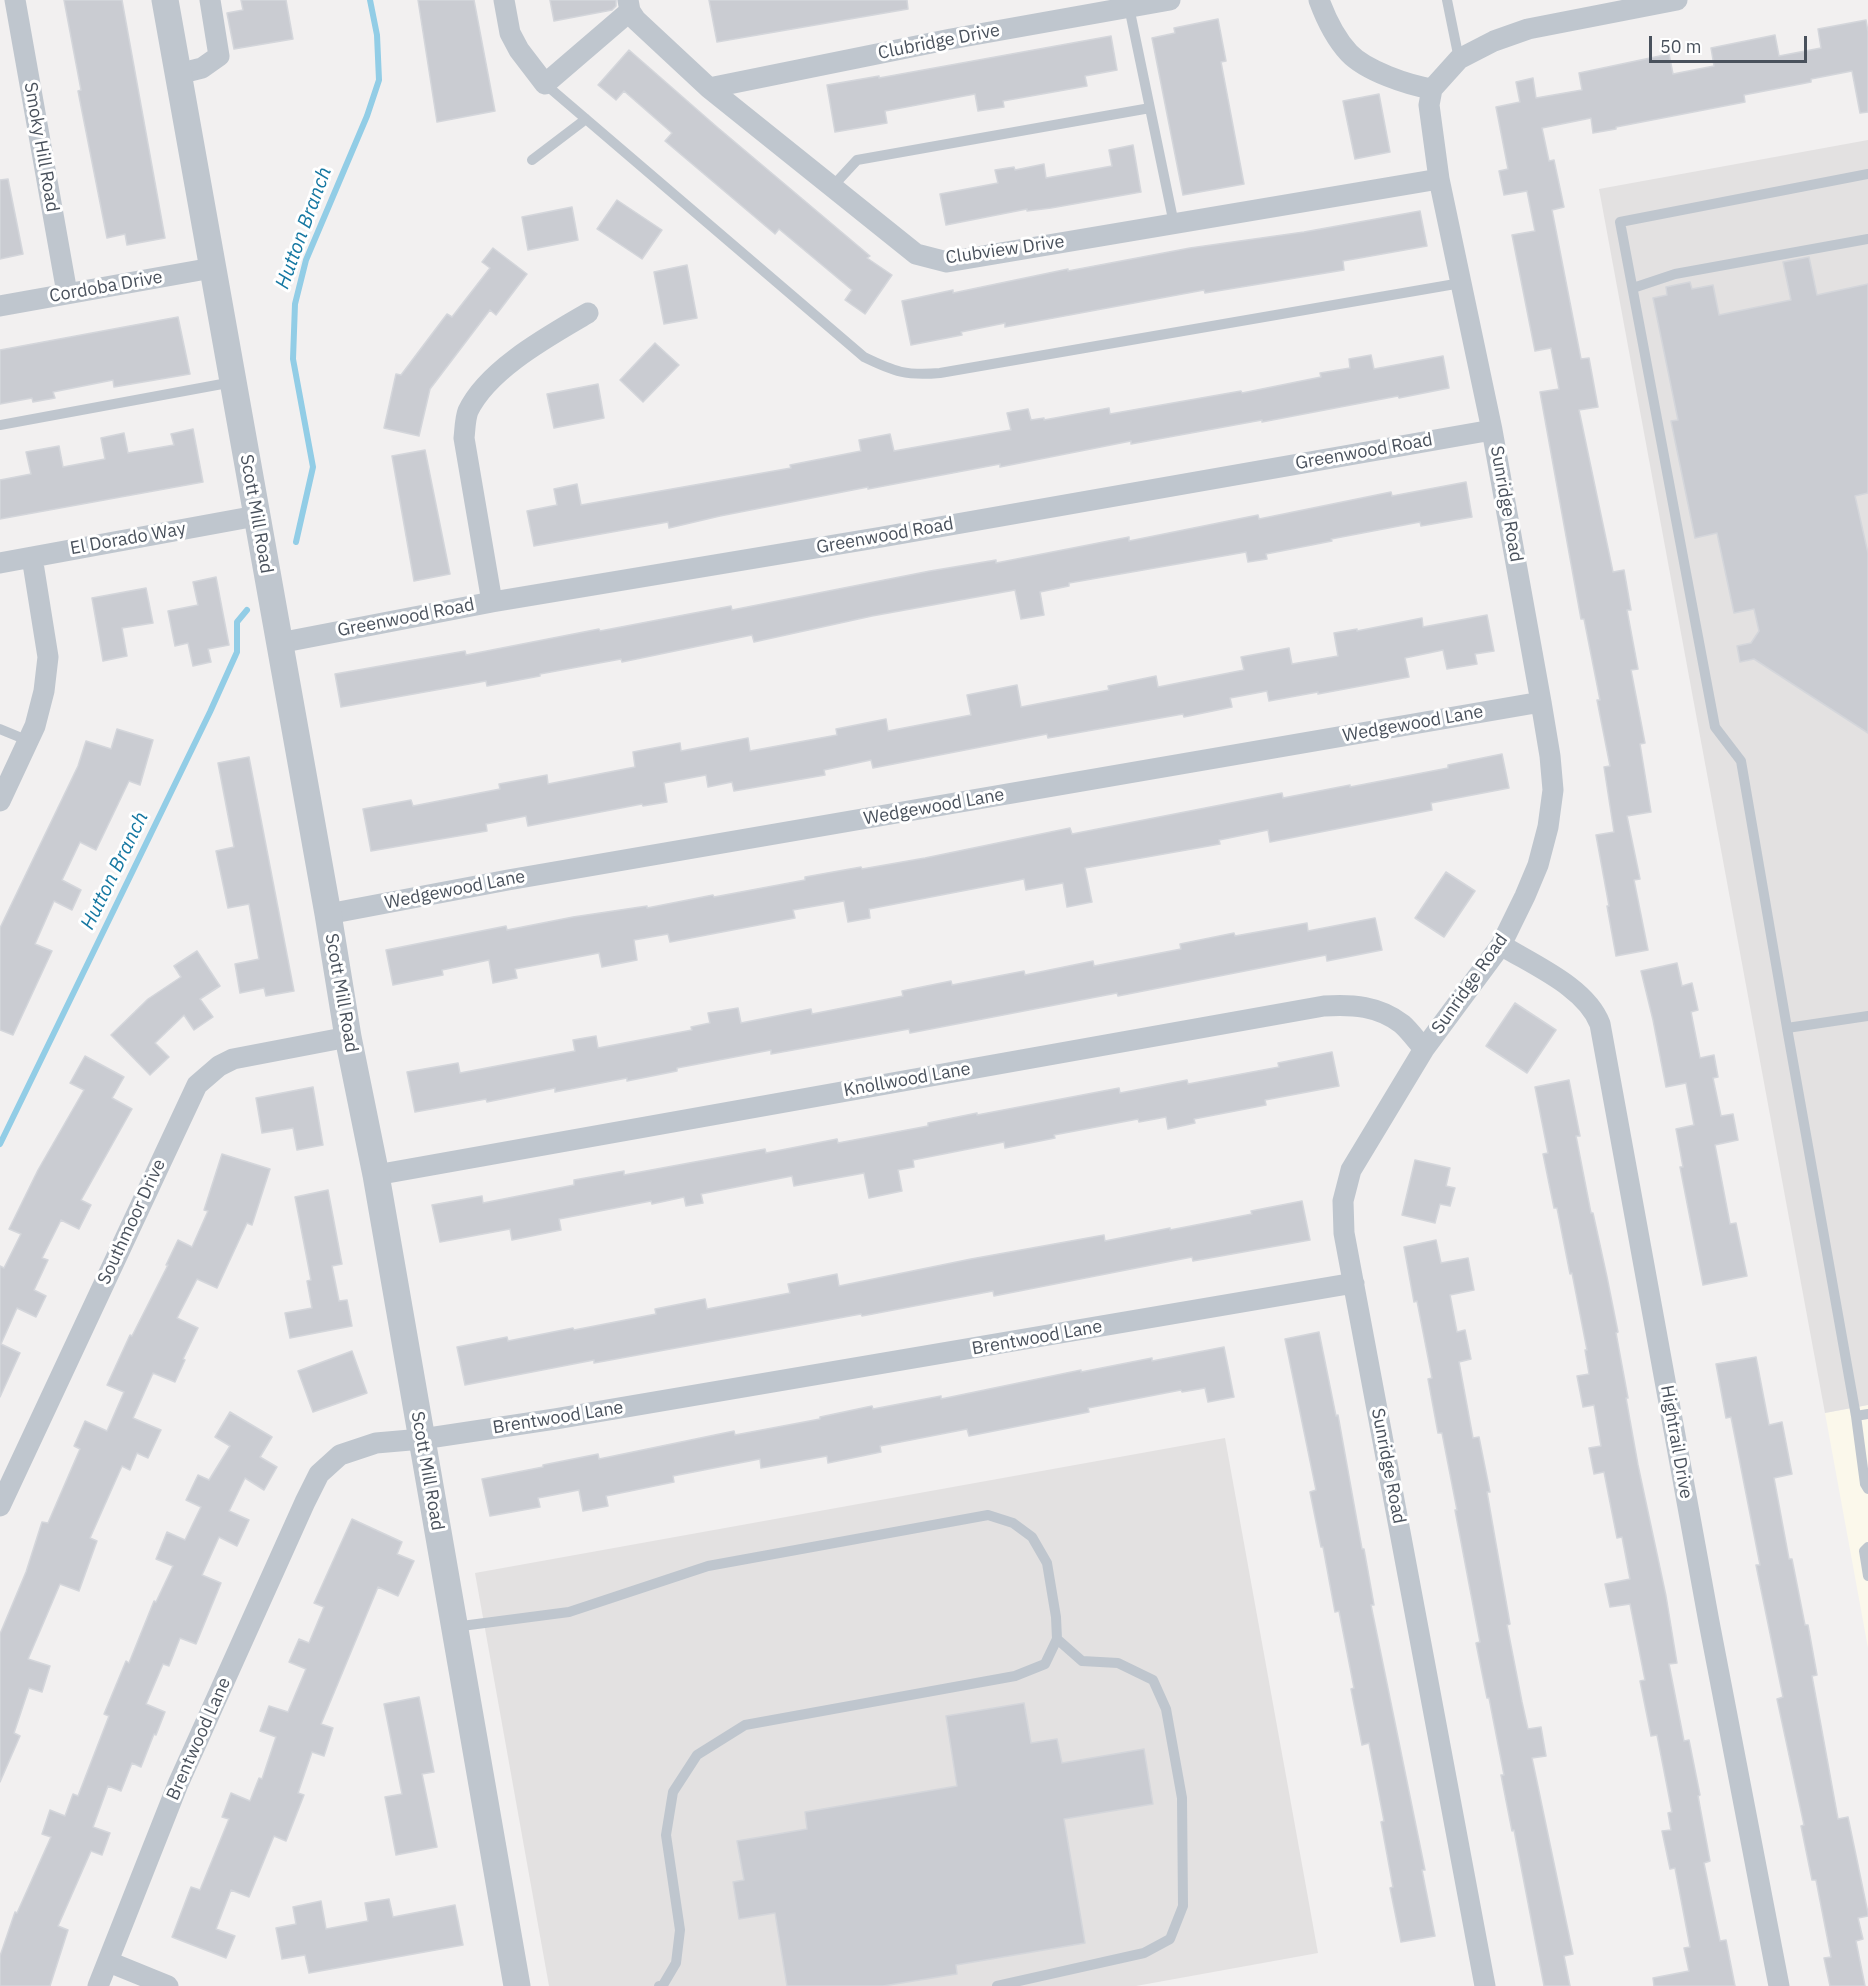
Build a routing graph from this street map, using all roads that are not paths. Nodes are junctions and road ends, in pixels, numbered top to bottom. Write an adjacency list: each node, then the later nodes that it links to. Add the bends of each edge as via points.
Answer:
1 (15, 0): 27 (street, Smoky Hill Road)
2 (165, 0): 12 (street, Scott Mill Road)
3 (210, 0): 12 (street, via 219,56 202,68)
4 (504, 0): 13 (street, via 510,33)
5 (1170, 0): 10 (street, Clubridge Drive)
6 (1319, 0): 15 (street, via 1336,37 1351,55 1378,72)
7 (1447, 0): 11 (lane)
8 (1677, 0): 11 (street, via 1528,29)
9 (629, 5): 13 (street); 14 (street, Clubview Drive, via 636,20)
10 (1129, 7): 14 (street, Clubridge Drive); 16 (lane)
11 (1459, 59): 15 (street)
12 (178, 74): 24 (street, Scott Mill Road)
13 (545, 84): 17 (lane)
14 (709, 88): 21 (street, Clubview Drive)
15 (1432, 89): 20 (street, Sunridge Road, via 1429,105)
16 (1150, 108): 21 (lane, via 857,160); 22 (lane)
17 (586, 118): 18 (lane); 25 (lane, via 864,357 913,376)
18 (532, 160)
19 (1868, 174): 26 (lane, via 1620,222)
20 (1439, 179): 22 (street, Clubview Drive); 25 (street, Sunridge Road)
21 (832, 187): 22 (street, Clubview Drive, via 916,254 947,262)
22 (1174, 224)
23 (1868, 239): 26 (lane, via 1675,274)
24 (212, 268): 27 (street, Cordoba Drive); 30 (street, Scott Mill Road)
25 (1461, 283): 32 (street, Sunridge Road)
26 (1633, 288): 45 (lane, via 1715,727 1741,761)
27 (67, 293): 28 (street, Cordoba Drive)
28 (0, 306)
29 (588, 313): 36 (street, via 491,378 467,413 464,438)
30 (233, 382): 31 (lane); 33 (street, Scott Mill Road)
31 (0, 425)
32 (1492, 430): 36 (street, Greenwood Road); 38 (street, Sunridge Road)
33 (256, 516): 34 (street, El Dorado Way); 37 (street, Scott Mill Road)
34 (32, 557): 35 (street, El Dorado Way); 40 (street, via 48,657 44,691)
35 (0, 563)
36 (492, 602): 37 (street, Greenwood Road)
37 (279, 643): 42 (street, Scott Mill Road)
38 (1541, 702): 42 (street, Wedgewood Lane); 43 (street, Sunridge Road, via 1552,790 1548,827 1538,865)
39 (0, 729): 40 (lane)
40 (29, 741): 41 (street)
41 (0, 801)
42 (328, 914): 46 (street, Scott Mill Road)
43 (1501, 945): 47 (street, Sunridge Road); 66 (street, Hightrail Drive, via 1576,991 1596,1013 1599,1024)
44 (1868, 1016): 45 (lane)
45 (1787, 1028): 51 (lane)
46 (348, 1037): 48 (street, Scott Mill Road); 54 (street, Southmoor Drive, via 233,1059 197,1085)
47 (1424, 1050): 48 (street, Knollwood Lane, via 1403,1025 1377,1010 1351,1004 1324,1006); 49 (street, Sunridge Road, via 1352,1170 1343,1201 1344,1233)
48 (376, 1175): 52 (street, Scott Mill Road)
49 (1354, 1283): 52 (street, Brentwood Lane, via 787,1381); 65 (street, Sunridge Road)
50 (1868, 1414): 51 (lane)
51 (1856, 1416): 53 (lane)
52 (422, 1439): 57 (street, Scott Mill Road); 59 (street, Brentwood Lane, via 376,1443 340,1455 319,1474 178,1784)
53 (1868, 1489)
54 (0, 1506)
55 (1868, 1547): 56 (lane, via 1864,1551)
56 (1868, 1576)
57 (454, 1627): 58 (lane, via 569,1612 708,1566 988,1515 1013,1523 1032,1537 1047,1563); 60 (street, Scott Mill Road)
58 (1057, 1639): 63 (lane, via 1045,1664 1016,1676 745,1725 697,1755 673,1792 666,1835 680,1930 676,1963); 64 (lane, via 1082,1661 1118,1663 1153,1680 1166,1708 1182,1797 1183,1906 1170,1939 1144,1953)
59 (109, 1962): 61 (street, Brentwood Lane); 62 (street)
60 (513, 1985)
61 (98, 1986)
62 (168, 1986)
63 (662, 1986)
64 (996, 1986)
65 (1485, 1986)
66 (1779, 1986)

